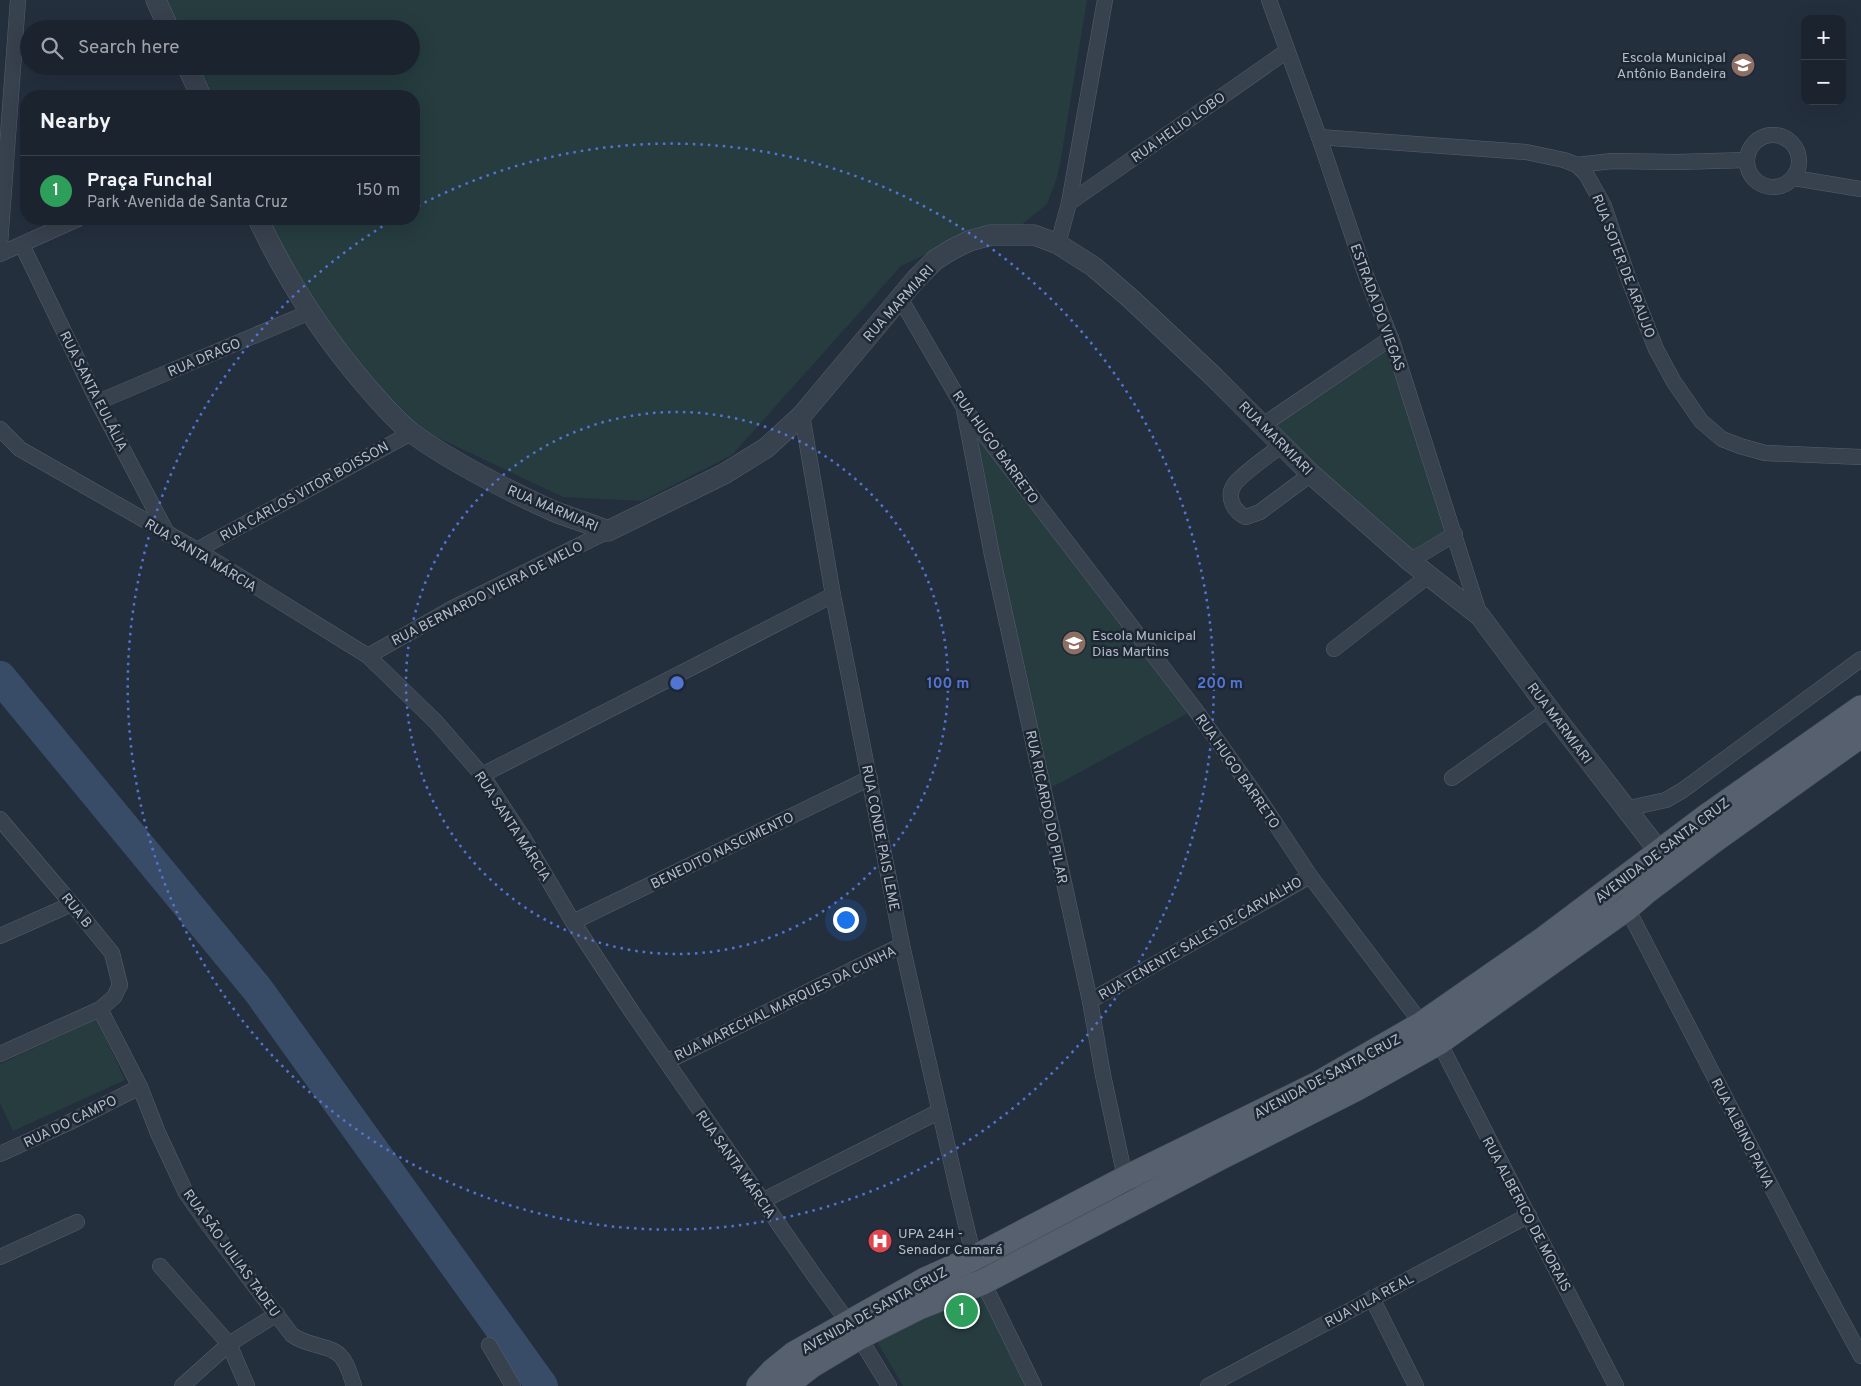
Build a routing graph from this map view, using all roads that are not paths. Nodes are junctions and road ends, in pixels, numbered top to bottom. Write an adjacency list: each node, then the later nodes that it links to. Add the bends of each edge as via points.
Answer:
1 (18, 0): 17 (street)
2 (156, 0): 5 (street)
3 (1105, 0): 14 (street)
4 (1269, 0): 6 (street, ESTRADA DO VIEGAS)
5 (165, 20)
6 (1287, 52): 9 (street, ESTRADA DO VIEGAS); 14 (street, RUA HELIO LOBO)
7 (190, 75): 8 (street)
8 (197, 90)
9 (1319, 137): 11 (street, via 1526,152); 23 (street, ESTRADA DO VIEGAS, via 1362,265)
10 (1747, 160): 11 (street, via 1612,161); 12 (street, via 1748,171 1764,186 1775,188); 12 (street, via 1756,141 1777,135 1788,139 1799,157 1799,168)
11 (1578, 165): 31 (street, RUA SOTER DE ARAUJO, via 1596,188 1604,206 1656,349 1701,421 1722,439 1765,453)
12 (1794, 178): 13 (street)
13 (1861, 189)
14 (1069, 203): 18 (street)
15 (65, 225): 19 (street)
16 (261, 225): 22 (street, RUA MARMIARI)
17 (0, 244)
18 (1058, 244): 21 (street, RUA MARMIARI, via 1034,235 1014,234 991,235 969,241 936,260); 27 (street, RUA MARMIARI, via 1094,267 1130,298)
19 (22, 245): 20 (street); 24 (street, RUA SANTA EULÁLIA)
20 (0, 254)
21 (900, 298): 25 (street, RUA HUGO BARRETO); 26 (street, RUA MARMIARI)
22 (310, 312): 24 (street, RUA DRAGO); 29 (street, RUA MARMIARI, via 340,355 386,410)
23 (1391, 338): 27 (street); 34 (street, ESTRADA DO VIEGAS)
24 (98, 402): 35 (street, RUA SANTA EULÁLIA)
25 (964, 408): 53 (street, RUA HUGO BARRETO, via 1194,708); 59 (street, RUA RICARDO DO PILAR, via 996,574)
26 (802, 415): 33 (street, RUA MARMIARI, via 766,448 743,463); 39 (street, RUA CONDE PAIS LEME)
27 (1263, 426): 30 (street, RUA MARMIARI)
28 (0, 430): 35 (street, RUA SANTA MÁRCIA, via 20,449)
29 (411, 432): 33 (street, RUA MARMIARI, via 498,484); 36 (street, RUA CARLOS VITOR BOISSON)
30 (1282, 445): 32 (street, RUA MARMIARI); 32 (street, via 1235,483 1231,496 1235,509 1246,517 1260,512)
31 (1861, 457)
32 (1311, 474): 37 (street, RUA MARMIARI)
33 (608, 531): 42 (street, RUA BERNARDO VIEIRA DE MELO, via 453,608)
34 (1455, 534): 37 (street); 40 (street, ESTRADA DO VIEGAS)
35 (168, 535): 36 (street, RUA SANTA MÁRCIA)
36 (197, 550): 42 (street, RUA SANTA MÁRCIA)
37 (1410, 561): 38 (street, RUA MARMIARI)
38 (1428, 576): 40 (street, RUA MARMIARI); 41 (street)
39 (833, 595): 47 (street); 48 (street, RUA CONDE PAIS LEME)
40 (1480, 616): 45 (street, RUA MARMIARI)
41 (1334, 649)
42 (368, 656): 47 (street, RUA SANTA MÁRCIA, via 436,722)
43 (1861, 659): 50 (street, via 1683,790 1666,800)
44 (1861, 708): 52 (main road, AVENIDA DE SANTA CRUZ, via 1706,817)
45 (1549, 710): 49 (street); 50 (street, RUA MARMIARI)
46 (1861, 735): 52 (main road, AVENIDA DE SANTA CRUZ)
47 (482, 775): 56 (street, RUA SANTA MÁRCIA)
48 (870, 778): 56 (street, BENEDITO NASCIMENTO); 58 (street, RUA CONDE PAIS LEME)
49 (1452, 778)
50 (1625, 809): 52 (street, RUA MARMIARI)
51 (2, 825): 54 (street, RUA B)
52 (1667, 861): 55 (main road, AVENIDA DE SANTA CRUZ, via 1648,890); 61 (main road, AVENIDA DE SANTA CRUZ, via 1544,939)
53 (1310, 876): 59 (street, RUA TENENTE SALES DE CARVALHO); 61 (street, RUA HUGO BARRETO)
54 (72, 904): 57 (street); 60 (street, RUA B, via 112,953 118,972 120,985 114,997)
55 (1627, 908): 62 (main road, AVENIDA DE SANTA CRUZ); 82 (street, RUA ALBINO PAIVA)
56 (573, 922): 64 (street, RUA SANTA MÁRCIA)
57 (0, 936)
58 (902, 945): 64 (street, RUA MARECHAL MARQUES DA CUNHA); 66 (street, RUA CONDE PAIS LEME)
59 (1090, 1001): 68 (street, RUA RICARDO DO PILAR)
60 (100, 1009): 63 (street); 65 (street, RUA SÃO JULIAS TADEU)
61 (1422, 1024): 68 (main road, AVENIDA DE SANTA CRUZ, via 1316,1085)
62 (1439, 1042): 70 (main road, AVENIDA DE SANTA CRUZ); 71 (street, RUA ALBERICO DE MORAIS)
63 (0, 1054)
64 (668, 1061): 69 (street, RUA SANTA MÁRCIA)
65 (140, 1086): 67 (street, RUA DO CAMPO); 78 (street, RUA SÃO JULIAS TADEU, via 186,1193)
66 (940, 1111): 69 (street); 74 (street, RUA CONDE PAIS LEME)
67 (0, 1154)
68 (1126, 1178): 70 (street, RUA RICARDO DO PILAR); 74 (main road, AVENIDA DE SANTA CRUZ)
69 (762, 1201): 79 (street, RUA SANTA MÁRCIA)
70 (1131, 1205): 76 (main road, AVENIDA DE SANTA CRUZ)
71 (1529, 1215): 77 (street, RUA VILA REAL); 93 (street, RUA ALBERICO DE MORAIS)
72 (77, 1222): 73 (street)
73 (0, 1257)
74 (974, 1258): 76 (street, RUA CONDE PAIS LEME); 79 (main road, AVENIDA DE SANTA CRUZ, via 925,1280)
75 (160, 1266): 80 (street)
76 (983, 1282): 79 (main road, AVENIDA DE SANTA CRUZ); 90 (street, RUA CONDE PAIS LEME)
77 (1372, 1298): 91 (street, RUA VILA REAL); 92 (street)
78 (277, 1314): 80 (street); 85 (street, RUA SÃO JULIAS TADEU, via 300,1341 339,1355)
79 (854, 1329): 87 (main road, AVENIDA DE SANTA CRUZ, via 794,1354); 88 (main road, AVENIDA DE SANTA CRUZ); 89 (street, RUA SANTA MÁRCIA)
80 (229, 1344): 83 (street); 84 (street)
81 (489, 1345): 86 (street)
82 (1861, 1356)
83 (182, 1386)
84 (247, 1386)
85 (354, 1386)
86 (513, 1386)
87 (759, 1386)
88 (785, 1386)
89 (889, 1386)
90 (1034, 1386)
91 (1208, 1386)
92 (1416, 1386)
93 (1616, 1386)

